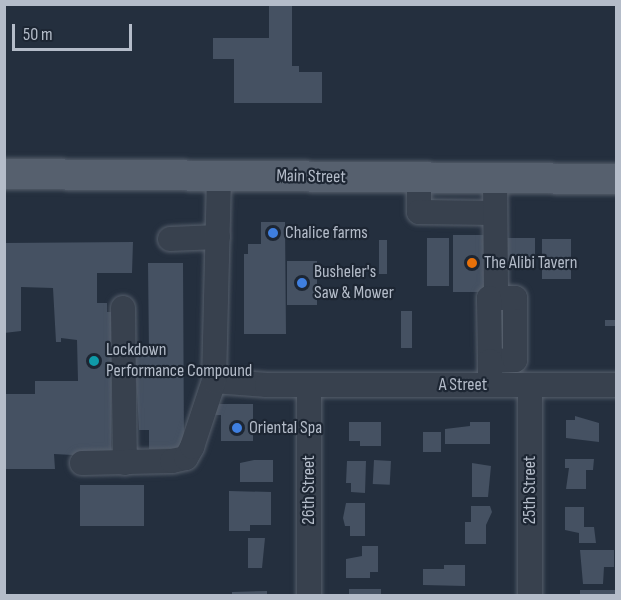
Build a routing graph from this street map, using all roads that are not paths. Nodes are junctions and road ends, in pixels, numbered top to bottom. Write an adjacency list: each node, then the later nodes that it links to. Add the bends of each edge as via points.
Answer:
1 (4, 174): 2 (main road, Main Street)
2 (219, 176): 3 (main road, Main Street); 7 (street)
3 (419, 178): 4 (main road, Main Street); 6 (street, via 420,212)
4 (495, 178): 5 (main road, Main Street); 6 (street)
5 (616, 179)
6 (495, 213): 12 (street, via 496,298 489,298)
7 (218, 237): 8 (street); 10 (street)
8 (170, 239)
9 (123, 308): 16 (street)
10 (214, 381): 11 (street, A Street); 16 (street, via 186,458)
11 (309, 385): 12 (street, A Street); 17 (street, 26th Street)
12 (490, 385): 13 (street, A Street)
13 (530, 385): 14 (street, A Street); 18 (street, 25th Street)
14 (616, 385)
15 (82, 463): 16 (street)
16 (124, 463)
17 (309, 596)
18 (530, 596)

